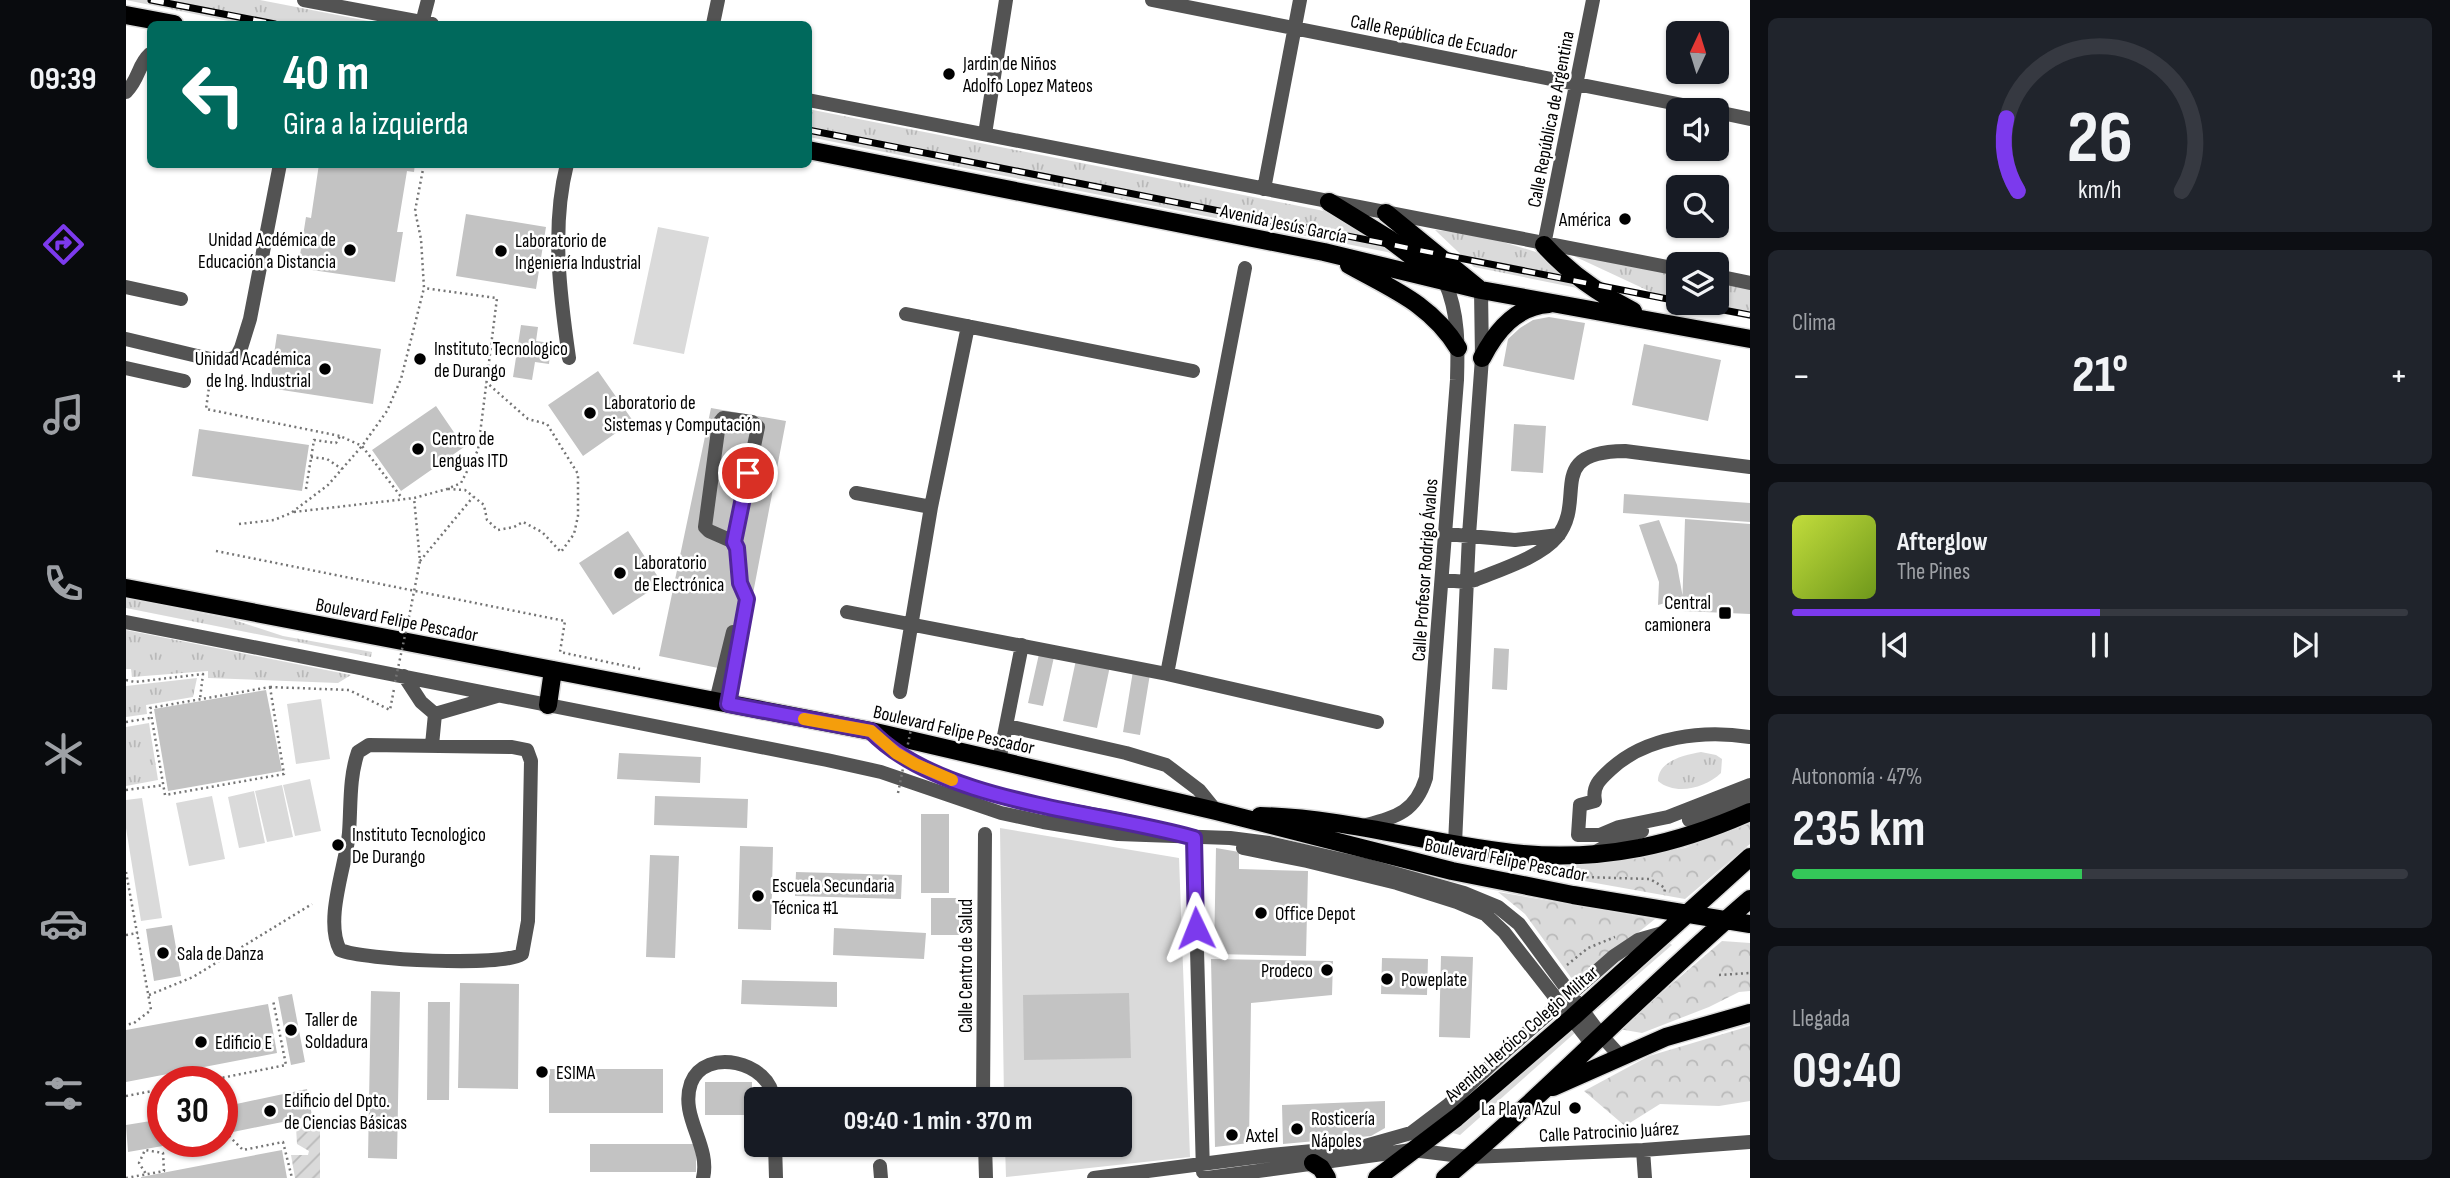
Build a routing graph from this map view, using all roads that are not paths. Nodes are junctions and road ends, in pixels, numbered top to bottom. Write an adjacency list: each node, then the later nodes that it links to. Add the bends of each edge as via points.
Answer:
1 (304, 0): 10 (street)
2 (428, 0): 11 (street)
3 (718, 0): 12 (street)
4 (1006, 0): 21 (street)
5 (1152, 0): 13 (street, Calle República de Ecuador)
6 (1300, 0): 13 (street)
7 (1593, 0): 15 (street, Calle República de Argentina)
8 (126, 15): 9 (main road)
9 (158, 21)
10 (412, 21)
11 (427, 21)
12 (714, 21)
13 (1294, 28): 15 (street, Calle República de Ecuador); 25 (street)
14 (147, 57): 16 (street)
15 (1577, 83): 18 (street, Calle República de Ecuador); 28 (street, Calle República de Argentina)
16 (126, 92)
17 (812, 101): 21 (street, Avenida Jesús García)
18 (1666, 101)
19 (1729, 115): 20 (street)
20 (1750, 119)
21 (985, 134): 25 (street, Avenida Jesús García)
22 (812, 151): 29 (main road, Avenida Jesús García)
23 (279, 168): 42 (street, via 250,318 237,356 214,360)
24 (566, 168): 45 (street, via 559,267)
25 (1264, 189): 26 (street, Avenida Jesús García)
26 (1329, 202): 27 (street, Avenida Jesús García); 33 (main road, via 1389,239)
27 (1385, 213): 28 (street, Avenida Jesús García); 36 (main road)
28 (1544, 245): 30 (street, Avenida Jesús García); 40 (main road, via 1592,288)
29 (1324, 252): 33 (main road, Avenida Jesús García); 44 (main road, via 1416,303 1436,318)
30 (1666, 267)
31 (1245, 268): 65 (street)
32 (1729, 278): 34 (street)
33 (1445, 282): 36 (main road, Avenida Jesús García); 44 (street, Calle Profesor Rodrigo Ávalos, via 1455,310)
34 (1750, 282)
35 (126, 287): 37 (street)
36 (1481, 290): 38 (main road, Avenida Jesús García); 46 (street)
37 (181, 299)
38 (1562, 304): 40 (main road, Avenida Jesús García); 46 (main road, via 1531,307 1510,320)
39 (906, 314): 41 (street)
40 (1651, 320): 43 (main road, Avenida Jesús García)
41 (968, 326): 48 (street); 52 (street)
42 (126, 339)
43 (1750, 339)
44 (1458, 348): 53 (street, Calle Profesor Rodrigo Ávalos)
45 (569, 358)
46 (1482, 358): 54 (street)
47 (126, 368): 49 (street)
48 (1194, 371)
49 (184, 381)
50 (1750, 467): 55 (street, via 1604,451 1579,463)
51 (856, 493): 52 (street)
52 (931, 507): 62 (street)
53 (1446, 534): 54 (street); 57 (street, Calle Profesor Rodrigo Ávalos)
54 (1469, 535): 55 (street, via 1515,540); 58 (street)
55 (1559, 535): 58 (street, via 1532,555)
56 (734, 542): 56 (street, via 705,527 723,418 758,427); 69 (street, via 747,599)
57 (1443, 580): 58 (street); 83 (street, Calle Profesor Rodrigo Ávalos, via 1421,795 1407,810)
58 (1467, 582): 86 (street)
59 (126, 588): 64 (main road, Boulevard Felipe Pescador)
60 (847, 612): 62 (street)
61 (126, 622): 66 (street)
62 (912, 624): 63 (street); 67 (street)
63 (1022, 646): 65 (street); 73 (street)
64 (553, 670): 69 (main road, Boulevard Felipe Pescador); 70 (main road)
65 (1167, 674): 72 (street)
66 (399, 679): 68 (street); 71 (street)
67 (900, 692)
68 (498, 696): 70 (street); 71 (street)
69 (722, 703): 74 (main road, Boulevard Felipe Pescador)
70 (548, 705): 85 (street, via 881,772 1001,813 1043,822 1118,834)
71 (435, 713): 76 (street)
72 (1377, 722)
73 (1007, 726): 77 (street); 80 (street, via 1166,765 1199,790)
74 (871, 731): 77 (main road, Boulevard Felipe Pescador); 85 (street, via 915,764 962,783)
75 (1750, 737): 78 (street, via 1692,736 1657,743 1619,761 1597,783 1595,801 1580,805 1578,835 1600,835 1668,817)
76 (432, 745): 76 (street, via 512,747 530,754 528,921 524,948 517,958 368,956 340,950 337,945 338,884 358,752 369,745)
77 (999, 761): 80 (main road, Boulevard Felipe Pescador)
78 (1750, 785)
79 (1750, 798): 87 (street, via 1620,838)
80 (1216, 811): 82 (main road, Boulevard Felipe Pescador)
81 (1750, 812): 87 (main road, via 1663,844)
82 (1236, 816): 83 (main road); 89 (main road, Boulevard Felipe Pescador)
83 (1363, 826): 86 (main road)
84 (985, 834): 101 (street, Calle Centro de Salud)
85 (1194, 838): 95 (street, via 1365,875 1472,908 1499,927); 110 (street)
86 (1455, 844): 87 (main road, via 1522,853); 89 (main road)
87 (1593, 854)
88 (1750, 857): 91 (main road, Avenida Heróico Colegio Militar)
89 (1492, 880): 91 (main road, Boulevard Felipe Pescador)
90 (1750, 899): 92 (main road)
91 (1687, 912): 92 (main road, Boulevard Felipe Pescador); 94 (main road, Avenida Heróico Colegio Militar)
92 (1726, 920): 93 (main road, Boulevard Felipe Pescador); 98 (main road)
93 (1750, 923)
94 (1667, 931): 95 (street, via 1628,946); 96 (main road, Avenida Heróico Colegio Militar)
95 (1566, 999): 96 (street); 110 (street, via 1411,1133 1365,1146)
96 (1577, 1013): 98 (street); 104 (main road, Avenida Heróico Colegio Militar)
97 (1750, 1013): 99 (main road, via 1666,1037)
98 (1596, 1039): 99 (street); 102 (main road)
99 (1620, 1056): 102 (main road)
100 (768, 1087): 111 (street, via 743,1064 728,1062 714,1064 692,1082 688,1108 703,1151)
101 (983, 1087)
102 (1543, 1091): 108 (main road)
103 (1750, 1142): 105 (street, Calle Patrocinio Juárez)
104 (1412, 1150): 108 (street, Calle Patrocinio Juárez); 109 (street, Calle Patrocinio Juárez); 116 (main road, Avenida Heróico Colegio Militar)
105 (1643, 1150): 108 (street, Calle Patrocinio Juárez); 118 (street)
106 (775, 1157): 112 (street)
107 (985, 1157): 113 (street)
108 (1469, 1157): 117 (main road)
109 (1313, 1163): 110 (street, Calle Patrocinio Juárez); 115 (main road)
110 (1204, 1173): 114 (street)
111 (703, 1178)
112 (776, 1178)
113 (986, 1178)
114 (1094, 1178)
115 (1327, 1178)
116 (1377, 1178)
117 (1445, 1178)
118 (1645, 1178)

